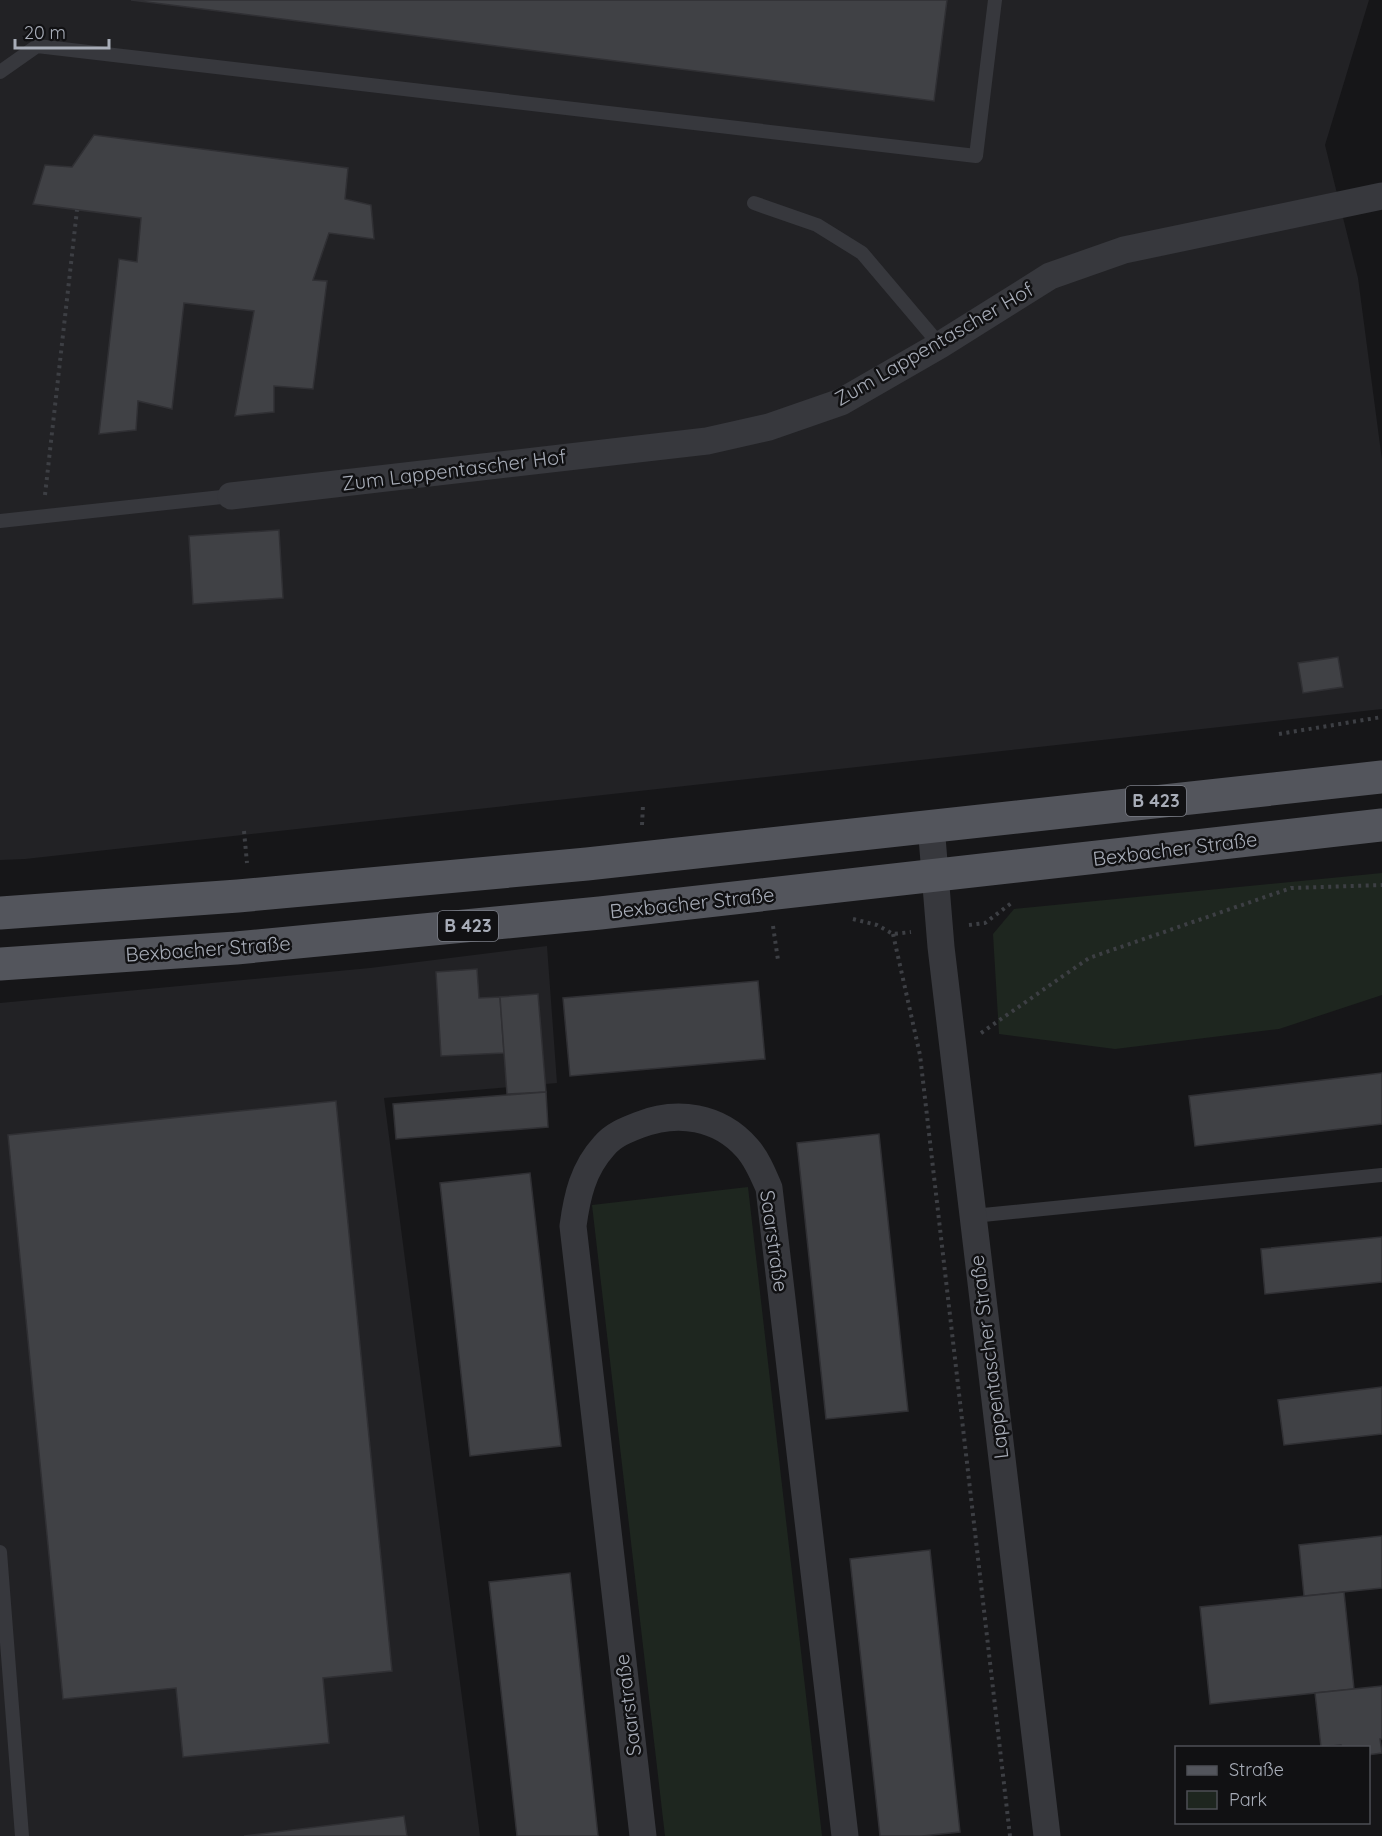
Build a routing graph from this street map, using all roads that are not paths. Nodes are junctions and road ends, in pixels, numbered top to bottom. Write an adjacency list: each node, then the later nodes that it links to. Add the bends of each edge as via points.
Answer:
1 (995, 0): 2 (lane, via 976,156 37,46)
2 (0, 72)
3 (1382, 196): 5 (street, Zum Lappentascher Hof, via 1124,250 1050,276)
4 (754, 203): 5 (lane, via 817,225 862,253)
5 (940, 345): 6 (street, Zum Lappentascher Hof, via 841,402 769,427 707,441)
6 (231, 495): 7 (lane)
7 (0, 521)
8 (1382, 777): 9 (main road, B 423)
9 (931, 825): 11 (street, Lappentascher Straße); 12 (main road, B 423, via 586,864)
10 (1382, 825): 11 (main road, Bexbacher Straße / B 423)
11 (936, 877): 13 (main road, Bexbacher Straße / B 423, via 248,947); 15 (street, Lappentascher Straße)
12 (0, 913)
13 (0, 964)
14 (1382, 1175): 15 (lane)
15 (973, 1216): 20 (street, Lappentascher Straße)
16 (0, 1552): 17 (lane)
17 (22, 1836)
18 (643, 1836): 19 (street, Saarstraße, via 573,1226 585,1174 604,1145 620,1133 651,1121 679,1116 701,1119 728,1131 748,1149 769,1188)
19 (845, 1836)
20 (1047, 1836)

